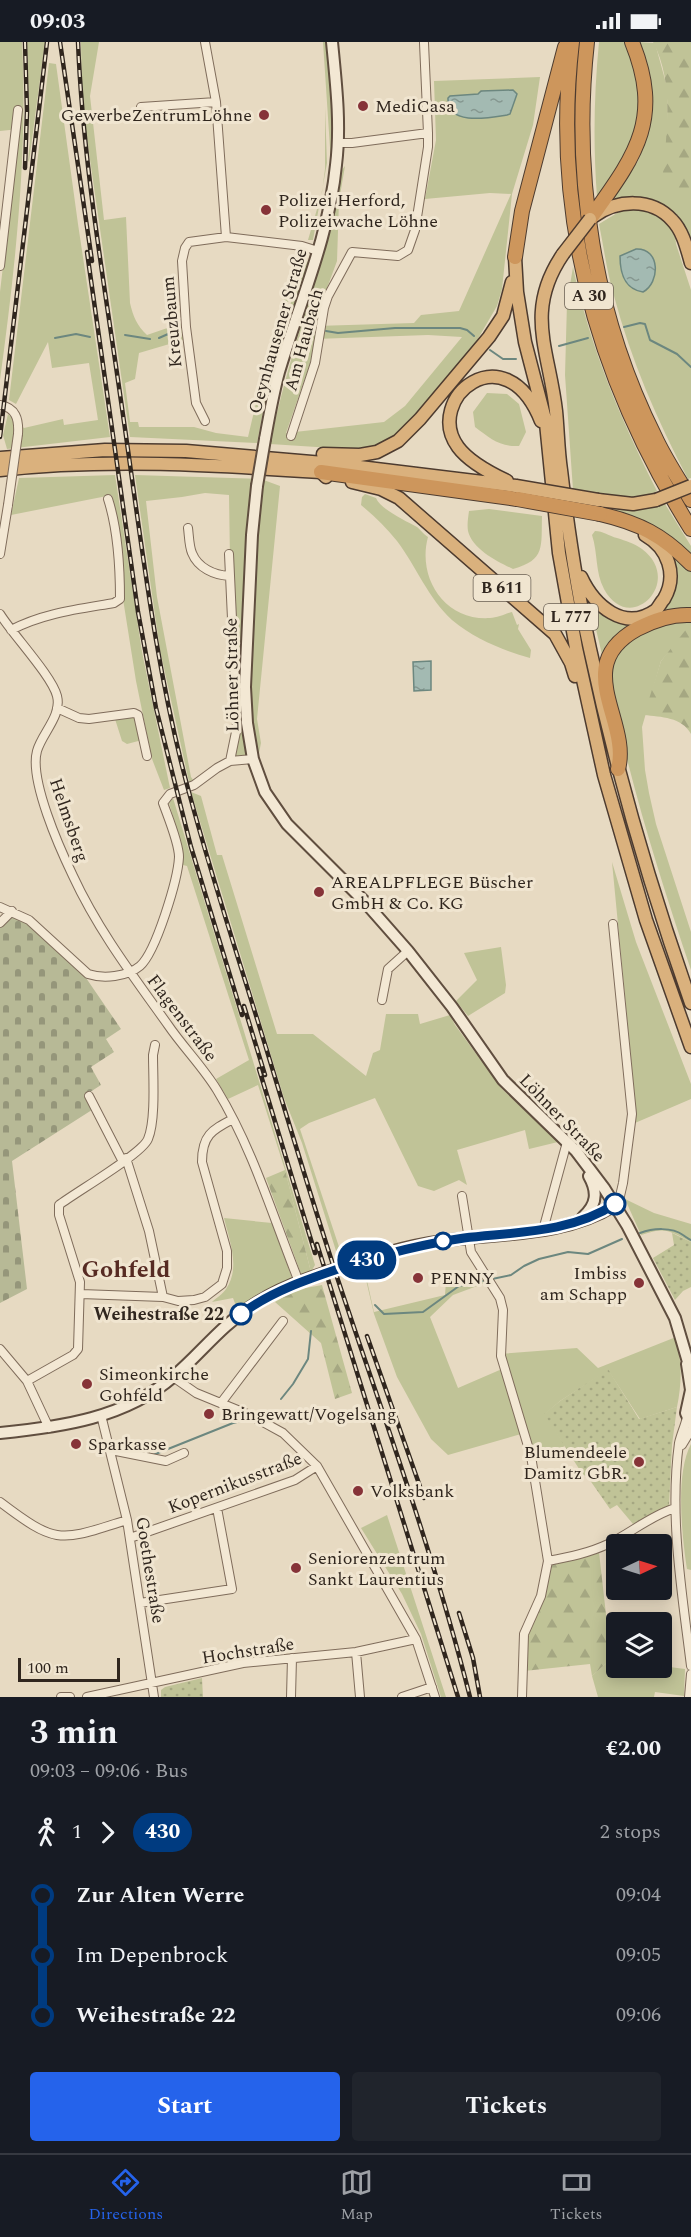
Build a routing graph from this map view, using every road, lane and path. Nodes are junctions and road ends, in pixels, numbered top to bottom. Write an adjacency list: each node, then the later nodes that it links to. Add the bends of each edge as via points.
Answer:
1 (205, 42): 8 (street)
2 (332, 42): 12 (main road, Oeynhausener Straße)
3 (566, 42): 17 (highway, via 522,211)
4 (572, 42): 35 (highway, A 30, via 568,101 570,178 590,302 620,394 640,439)
5 (587, 42): 32 (highway, A 30, via 583,77 584,186 599,277 608,316 636,395)
6 (632, 42): 13 (highway, via 644,80 644,126 637,148)
7 (423, 43): 11 (street, Am Haubach)
8 (216, 102): 9 (street); 15 (street)
9 (141, 107)
10 (18, 110): 19 (street)
11 (428, 133): 12 (street); 22 (street, Am Haubach, via 416,222 408,250 398,256 352,252 324,308 315,363)
12 (338, 143): 16 (main road, Oeynhausener Straße)
13 (602, 206): 14 (highway); 18 (highway, via 630,203 658,209 673,220)
14 (590, 219): 36 (highway, L 777, bridge, via 549,279 540,320 556,411)
15 (226, 237): 16 (street, Kreuzbaum); 21 (street, Kreuzbaum, via 189,242 182,261 196,403)
16 (318, 251): 28 (main road, Oeynhausener Straße, bridge, via 278,374)
17 (515, 257): 23 (highway, via 512,289 503,316 460,372 398,441 377,452 360,455 276,450); 24 (highway, L 777, via 525,342 546,423)
18 (691, 263)
19 (0, 266)
20 (0, 405): 37 (street, bridge, via 9,406 16,415 18,434)
21 (205, 421)
22 (291, 436)
23 (248, 454): 25 (highway, via 105,450); 30 (highway)
24 (549, 456): 30 (highway, via 536,410 514,382 498,377 477,378 463,389 454,400 451,413 451,429 458,446); 49 (highway, L 777, via 559,553)
25 (0, 458)
26 (0, 470): 27 (highway, B 611, via 171,463)
27 (321, 472): 30 (highway); 49 (highway, B 611, via 326,477 381,489 399,498 555,634 571,663 595,756)
28 (257, 486): 46 (main road, Löhner Straße, via 245,687)
29 (691, 486): 30 (highway, bridge, via 633,504)
30 (516, 493): 33 (highway, bridge)
31 (108, 499): 43 (street, via 120,599 43,616)
32 (691, 500)
33 (600, 514): 36 (highway, via 652,539 664,552 671,581 657,609 633,618 617,616 600,606 582,579); 39 (highway, via 643,527 673,546)
34 (188, 528): 40 (street, via 192,553 209,572)
35 (691, 529)
36 (572, 548): 48 (highway, L 777, via 589,648)
37 (0, 554)
38 (229, 554): 40 (street)
39 (691, 564)
40 (229, 576): 47 (street, via 237,728)
41 (0, 614): 43 (street)
42 (691, 615): 48 (highway, via 645,625 628,634 609,657 605,681 621,756)
43 (11, 630): 44 (street, via 49,680 57,696)
44 (57, 708): 45 (street, via 89,719 138,715); 55 (street, Helmsberg, via 38,750 38,781 73,877)
45 (147, 756)
46 (253, 759): 47 (street); 54 (main road, Löhner Straße, via 265,792 287,824)
47 (230, 760): 55 (street, Flagenstraße, via 194,785 170,794 164,803 179,854 176,872 149,957 139,968)
48 (618, 768): 57 (highway, L 777, via 642,857)
49 (604, 776): 59 (highway, L 777, via 646,920)
50 (0, 907): 51 (street)
51 (12, 911): 52 (street); 55 (street, via 28,920 88,974 99,978)
52 (0, 923)
53 (613, 924): 66 (street, via 632,1114 623,1183)
54 (408, 951): 56 (street, via 388,969); 62 (main road, Löhner Straße, via 503,1080)
55 (128, 972): 61 (street, Flagenstraße, via 216,1088)
56 (382, 1000)
57 (691, 1003)
58 (155, 1045): 64 (street, via 151,1129 147,1141)
59 (691, 1047)
60 (89, 1096): 64 (street)
61 (233, 1119): 70 (street, Flagenstraße); 72 (street, via 211,1130 202,1148 202,1162 227,1251 222,1284 215,1292 194,1300)
62 (567, 1142): 63 (main road, Löhner Straße); 68 (street)
63 (576, 1151): 66 (main road, Löhner Straße); 67 (main road, via 596,1194 593,1206)
64 (125, 1160): 71 (street, via 59,1205); 72 (street, via 149,1231)
65 (462, 1196): 69 (street)
66 (615, 1204): 67 (main road); 75 (main road, Löhner Straße, via 675,1318)
67 (580, 1220): 68 (main road)
68 (543, 1230): 69 (main road)
69 (468, 1238): 70 (main road, via 410,1247); 94 (street, via 471,1252 500,1298 503,1310 501,1356 531,1456)
70 (299, 1282): 77 (main road, via 227,1324)
71 (81, 1294): 72 (street); 78 (street, via 78,1349)
72 (163, 1297)
73 (283, 1321): 79 (street)
74 (0, 1349): 78 (street)
75 (686, 1352): 76 (main road, Löhner Straße); 80 (main road, Löhner Straße, via 691,1390)
76 (691, 1372)
77 (173, 1377): 79 (street, via 196,1393); 81 (main road, via 132,1403)
78 (27, 1382): 82 (street)
79 (221, 1403): 88 (street, via 283,1433)
80 (689, 1412): 86 (street, Löhner Straße)
81 (101, 1415): 82 (main road); 85 (street, Goethestraße)
82 (49, 1428): 84 (main road)
83 (691, 1431): 86 (street, Löhner Straße)
84 (0, 1433)
85 (111, 1450): 87 (street, via 165,1461); 92 (street, Goethestraße)
86 (679, 1452): 91 (street, Löhner Straße)
87 (184, 1453)
88 (317, 1467): 90 (street, Kopernikusstraße, via 295,1480); 98 (street)
89 (0, 1502): 92 (street, via 29,1524 60,1537)
90 (217, 1508): 93 (street, Kopernikusstraße); 96 (street, via 232,1589)
91 (675, 1508): 94 (street, via 588,1553); 95 (street, Löhner Straße)
92 (127, 1520): 93 (street, Goethestraße)
93 (130, 1538): 96 (street, Goethestraße)
94 (548, 1561): 113 (street, via 541,1596 524,1634)
95 (687, 1601): 97 (street, Löhner Straße)
96 (140, 1603): 103 (street, Goethestraße)
97 (689, 1629): 101 (street, Löhner Straße)
98 (416, 1639): 99 (street, Hochstraße); 104 (street)
99 (356, 1652): 100 (street, Hochstraße); 110 (street)
100 (292, 1658): 103 (street, Hochstraße, via 243,1663); 109 (street)
101 (691, 1666)
102 (691, 1674): 114 (street)
103 (152, 1684): 107 (street, Hochstraße); 108 (street, Goethestraße)
104 (432, 1687): 111 (street); 112 (street)
105 (61, 1697): 106 (street)
106 (70, 1697)
107 (87, 1697)
108 (154, 1697)
109 (291, 1697)
110 (360, 1697)
111 (402, 1697)
112 (435, 1697)
113 (522, 1697)
114 (689, 1697)

